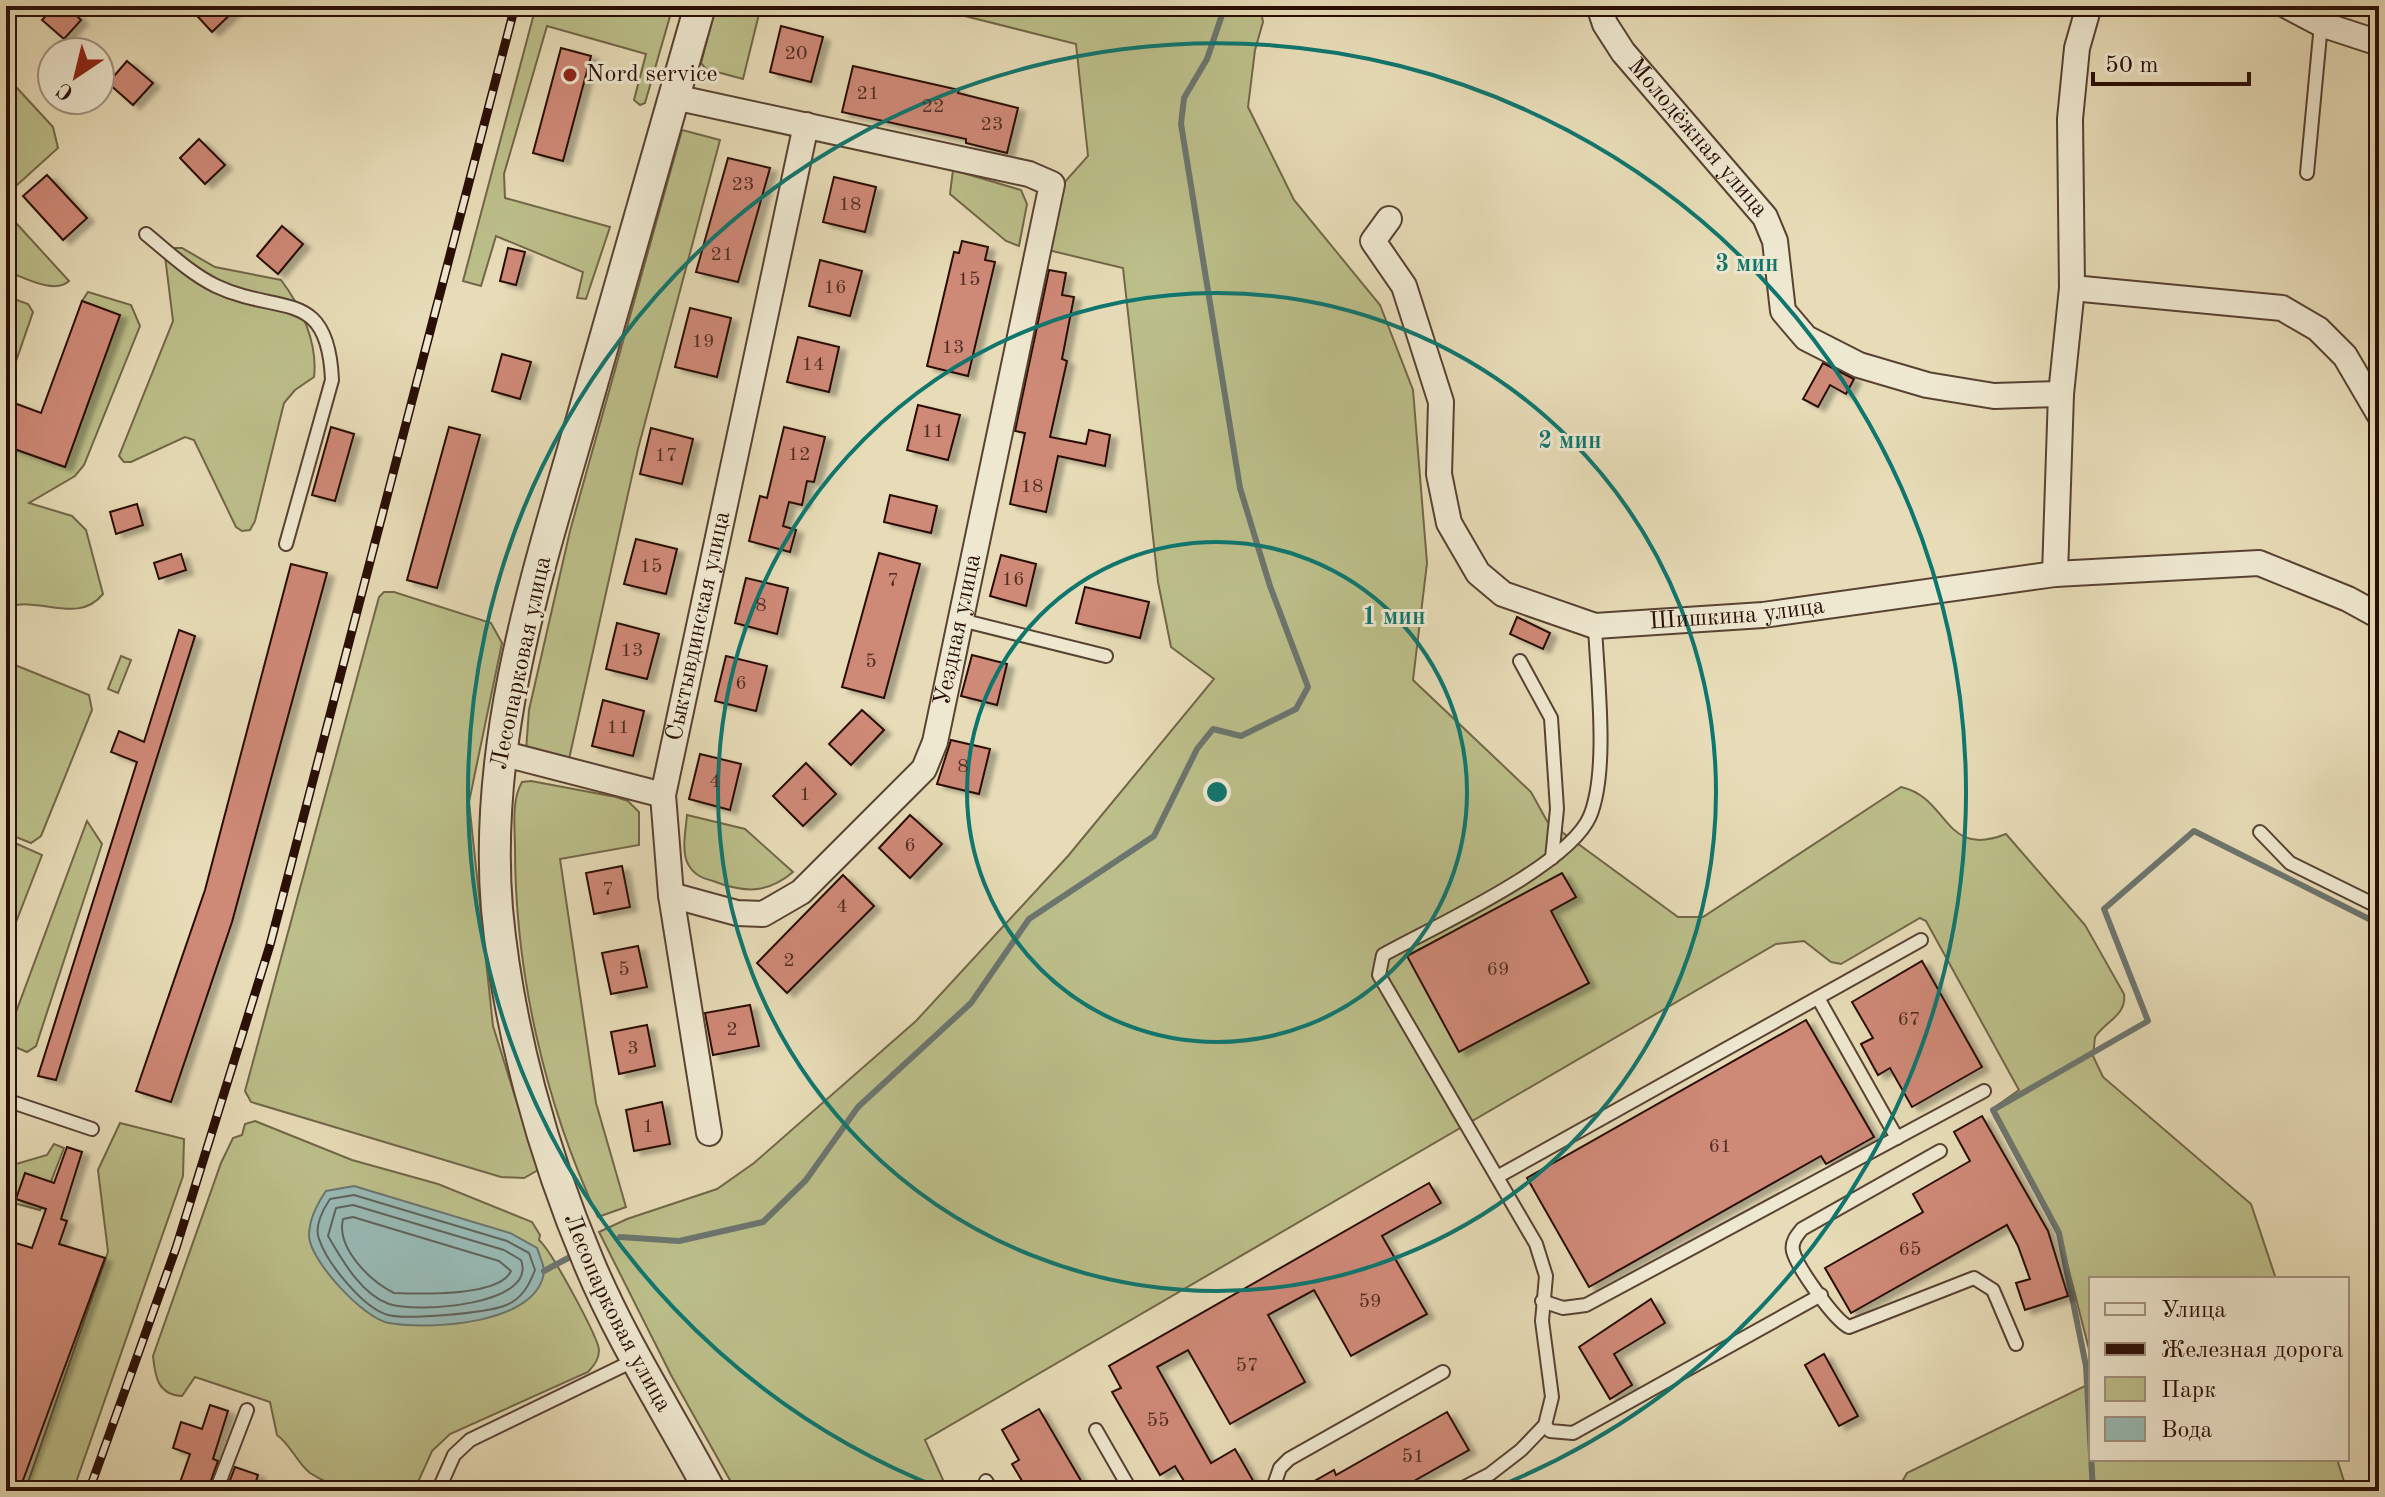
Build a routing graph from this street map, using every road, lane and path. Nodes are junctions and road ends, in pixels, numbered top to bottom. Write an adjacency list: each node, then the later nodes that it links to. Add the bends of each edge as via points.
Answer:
1 (700, 6): 7 (street, Лесопарковая улица)
2 (1599, 6): 13 (street, Молодёжная улица, via 1623,52 1765,217 1775,241 1783,311 1806,338 1859,365 1927,385 1994,396)
3 (2089, 6): 12 (street, via 2077,48 2070,119)
4 (2287, 6): 5 (street)
5 (2321, 24): 6 (street); 9 (lane)
6 (2379, 43)
7 (674, 97): 8 (street); 22 (street, Лесопарковая улица, via 553,519)
8 (806, 125): 18 (street, Уездная улица, via 1029,174 1052,184); 23 (street, Сыктывдинская улица)
9 (2307, 173)
10 (1389, 219): 19 (street, Шишкина улица, via 1373,241 1404,286 1441,402 1439,474 1449,523 1478,573 1503,594)
11 (146, 234): 15 (lane, via 217,287 305,311 319,324 331,354 332,380)
12 (2072, 288): 13 (street); 14 (street, via 2282,308 2318,329 2345,356)
13 (2061, 394): 16 (street)
14 (2379, 414)
15 (286, 544)
16 (2055, 574): 17 (street, Шишкина улица, via 2259,563); 19 (street, Шишкина улица, via 1763,615)
17 (2379, 616)
18 (961, 620): 20 (lane); 26 (street, Уездная улица, via 935,742 924,769 801,892 763,914 737,913)
19 (1595, 626): 25 (lane, via 1599,769 1589,817)
20 (1106, 656)
21 (1520, 661): 25 (lane, via 1551,718 1557,809)
22 (501, 753): 23 (street); 40 (street, Лесопарковая улица, via 497,907 523,1051 560,1185 590,1266)
23 (663, 795): 26 (street, Сыктывдинская улица)
24 (2260, 832): 27 (lane, via 2290,863)
25 (1551, 861): 36 (lane, via 1383,955 1379,975)
26 (671, 895): 33 (street, Сыктывдинская улица)
27 (2379, 907)
28 (1921, 940): 29 (lane)
29 (1818, 998): 34 (lane); 36 (lane)
30 (1984, 1091): 34 (lane)
31 (6, 1100): 32 (lane)
32 (92, 1129)
33 (709, 1133)
34 (1897, 1138): 38 (lane, via 1586,1305 1563,1308)
35 (1940, 1151): 37 (lane, via 1802,1229 1793,1252)
36 (1497, 1177): 38 (lane, via 1536,1244 1546,1276)
37 (1821, 1295): 39 (lane, via 1834,1316 1849,1327 1974,1278 1993,1290); 43 (lane, via 1573,1433 1550,1431)
38 (1542, 1301): 43 (lane, via 1552,1397)
39 (2016, 1344)
40 (638, 1358): 46 (lane, via 470,1440 454,1455); 47 (street, Лесопарковая улица)
41 (1443, 1372): 49 (lane, via 1289,1459)
42 (247, 1410): 45 (lane)
43 (1545, 1425): 50 (lane, via 1510,1458)
44 (1096, 1430): 48 (lane)
45 (216, 1491)
46 (438, 1491)
47 (710, 1491)
48 (1131, 1491)
49 (1272, 1491)
50 (1457, 1491)

